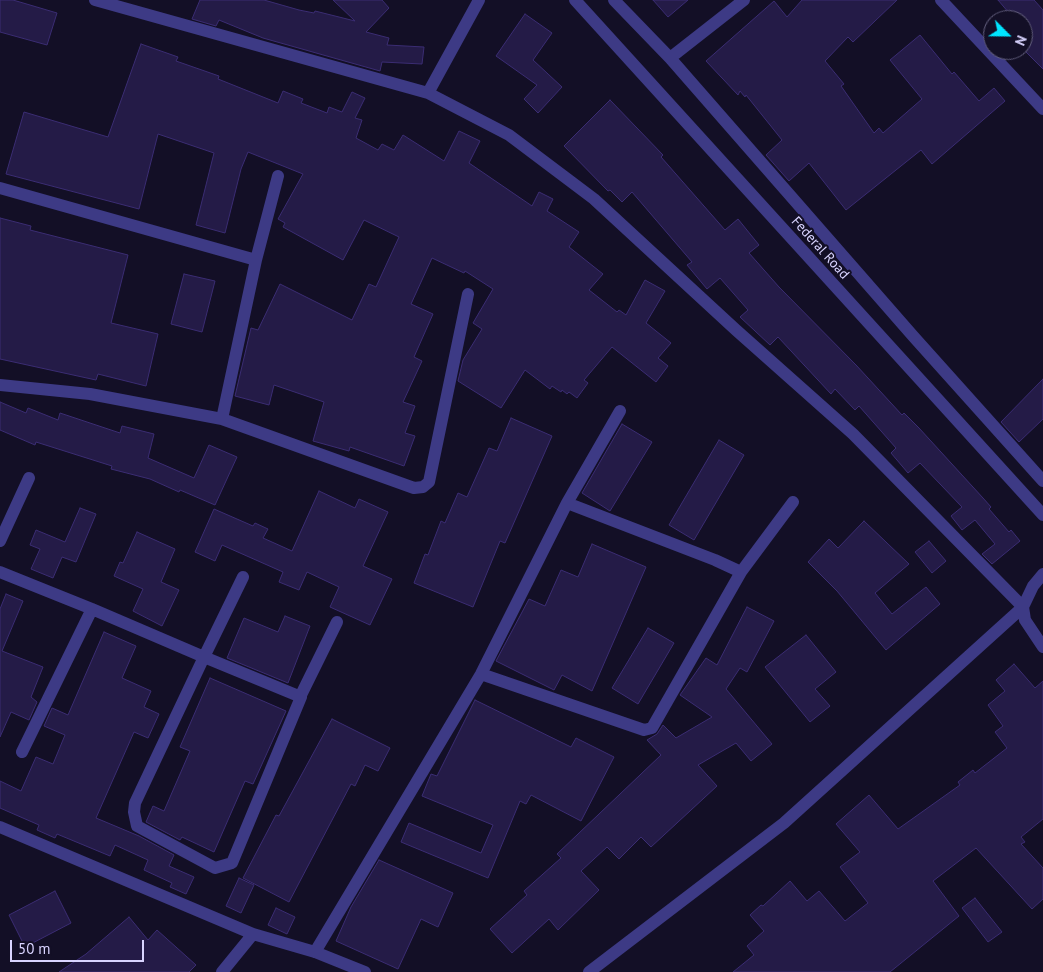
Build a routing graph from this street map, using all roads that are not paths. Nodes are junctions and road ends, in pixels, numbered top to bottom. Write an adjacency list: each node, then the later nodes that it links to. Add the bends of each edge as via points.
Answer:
1 (95, 0): 8 (street)
2 (479, 0): 8 (street)
3 (575, 0): 21 (street, Federal Road)
4 (614, 0): 7 (street, Federal Road)
5 (744, 0): 7 (street)
6 (941, 0): 9 (street)
7 (670, 58): 18 (street, Federal Road)
8 (428, 93): 27 (street, via 509,135 594,199 853,434)
9 (1043, 110)
10 (278, 176): 12 (street)
11 (0, 188): 12 (street)
12 (256, 260): 16 (street)
13 (468, 294): 16 (street, via 428,482 422,487 414,488)
14 (0, 385): 16 (street, via 90,394)
15 (620, 411): 20 (street)
16 (222, 419)
17 (29, 478): 22 (street)
18 (1043, 481)
19 (793, 502): 24 (street)
20 (567, 503): 24 (street); 32 (street)
21 (1043, 515)
22 (0, 541)
23 (0, 572): 28 (street)
24 (740, 572): 32 (street, via 652,728 644,730)
25 (1043, 574): 27 (street)
26 (243, 577): 31 (street)
27 (1023, 607): 30 (street, via 1025,620); 40 (street, via 784,823)
28 (92, 609): 31 (street); 34 (street)
29 (337, 622): 33 (street)
30 (1043, 647)
31 (204, 657): 33 (street); 33 (street, via 135,803 134,812 137,826 215,868 232,863)
32 (481, 674): 37 (street)
33 (300, 697)
34 (22, 752)
35 (0, 827): 36 (street)
36 (253, 934): 37 (street); 38 (street)
37 (315, 952): 39 (street)
38 (222, 972)
39 (365, 972)
40 (588, 972)

